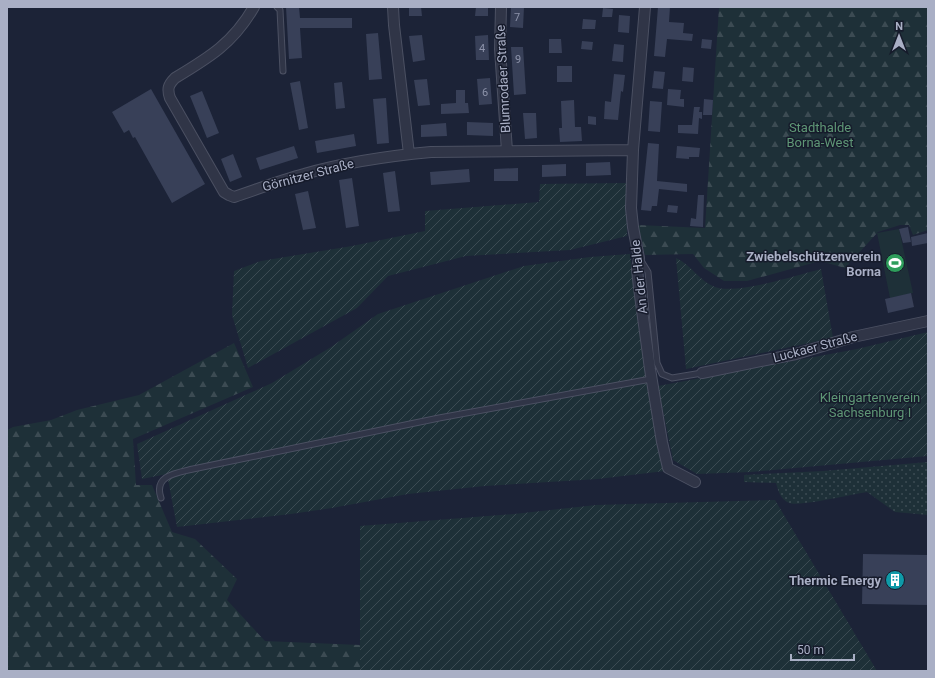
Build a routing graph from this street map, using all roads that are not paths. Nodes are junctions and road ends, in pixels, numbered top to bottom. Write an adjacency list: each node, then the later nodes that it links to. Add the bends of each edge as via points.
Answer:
1 (254, 7): 9 (street, Görnitzer Straße, via 221,48 175,78 168,91 224,192 234,197 302,174 363,160)
2 (277, 7): 6 (lane, via 281,14)
3 (393, 7): 9 (street)
4 (501, 7): 8 (street, Blumrodaer Straße, via 500,49)
5 (645, 7): 7 (street, An der Halde)
6 (283, 71)
7 (633, 150): 8 (street, Görnitzer Straße); 10 (street, An der Halde, via 631,208)
8 (507, 151): 9 (street, Görnitzer Straße)
9 (409, 154)
10 (639, 258): 12 (lane, via 648,272 657,363 662,374 672,378); 13 (street, An der Halde, via 637,269)
11 (928, 321): 12 (street, Luckaer Straße, via 853,337 796,354)
12 (702, 373)
13 (651, 379): 14 (street, An der Halde, via 668,468); 15 (lane, via 439,418 181,472 169,475 163,480 159,492)
14 (696, 482)
15 (161, 498)

